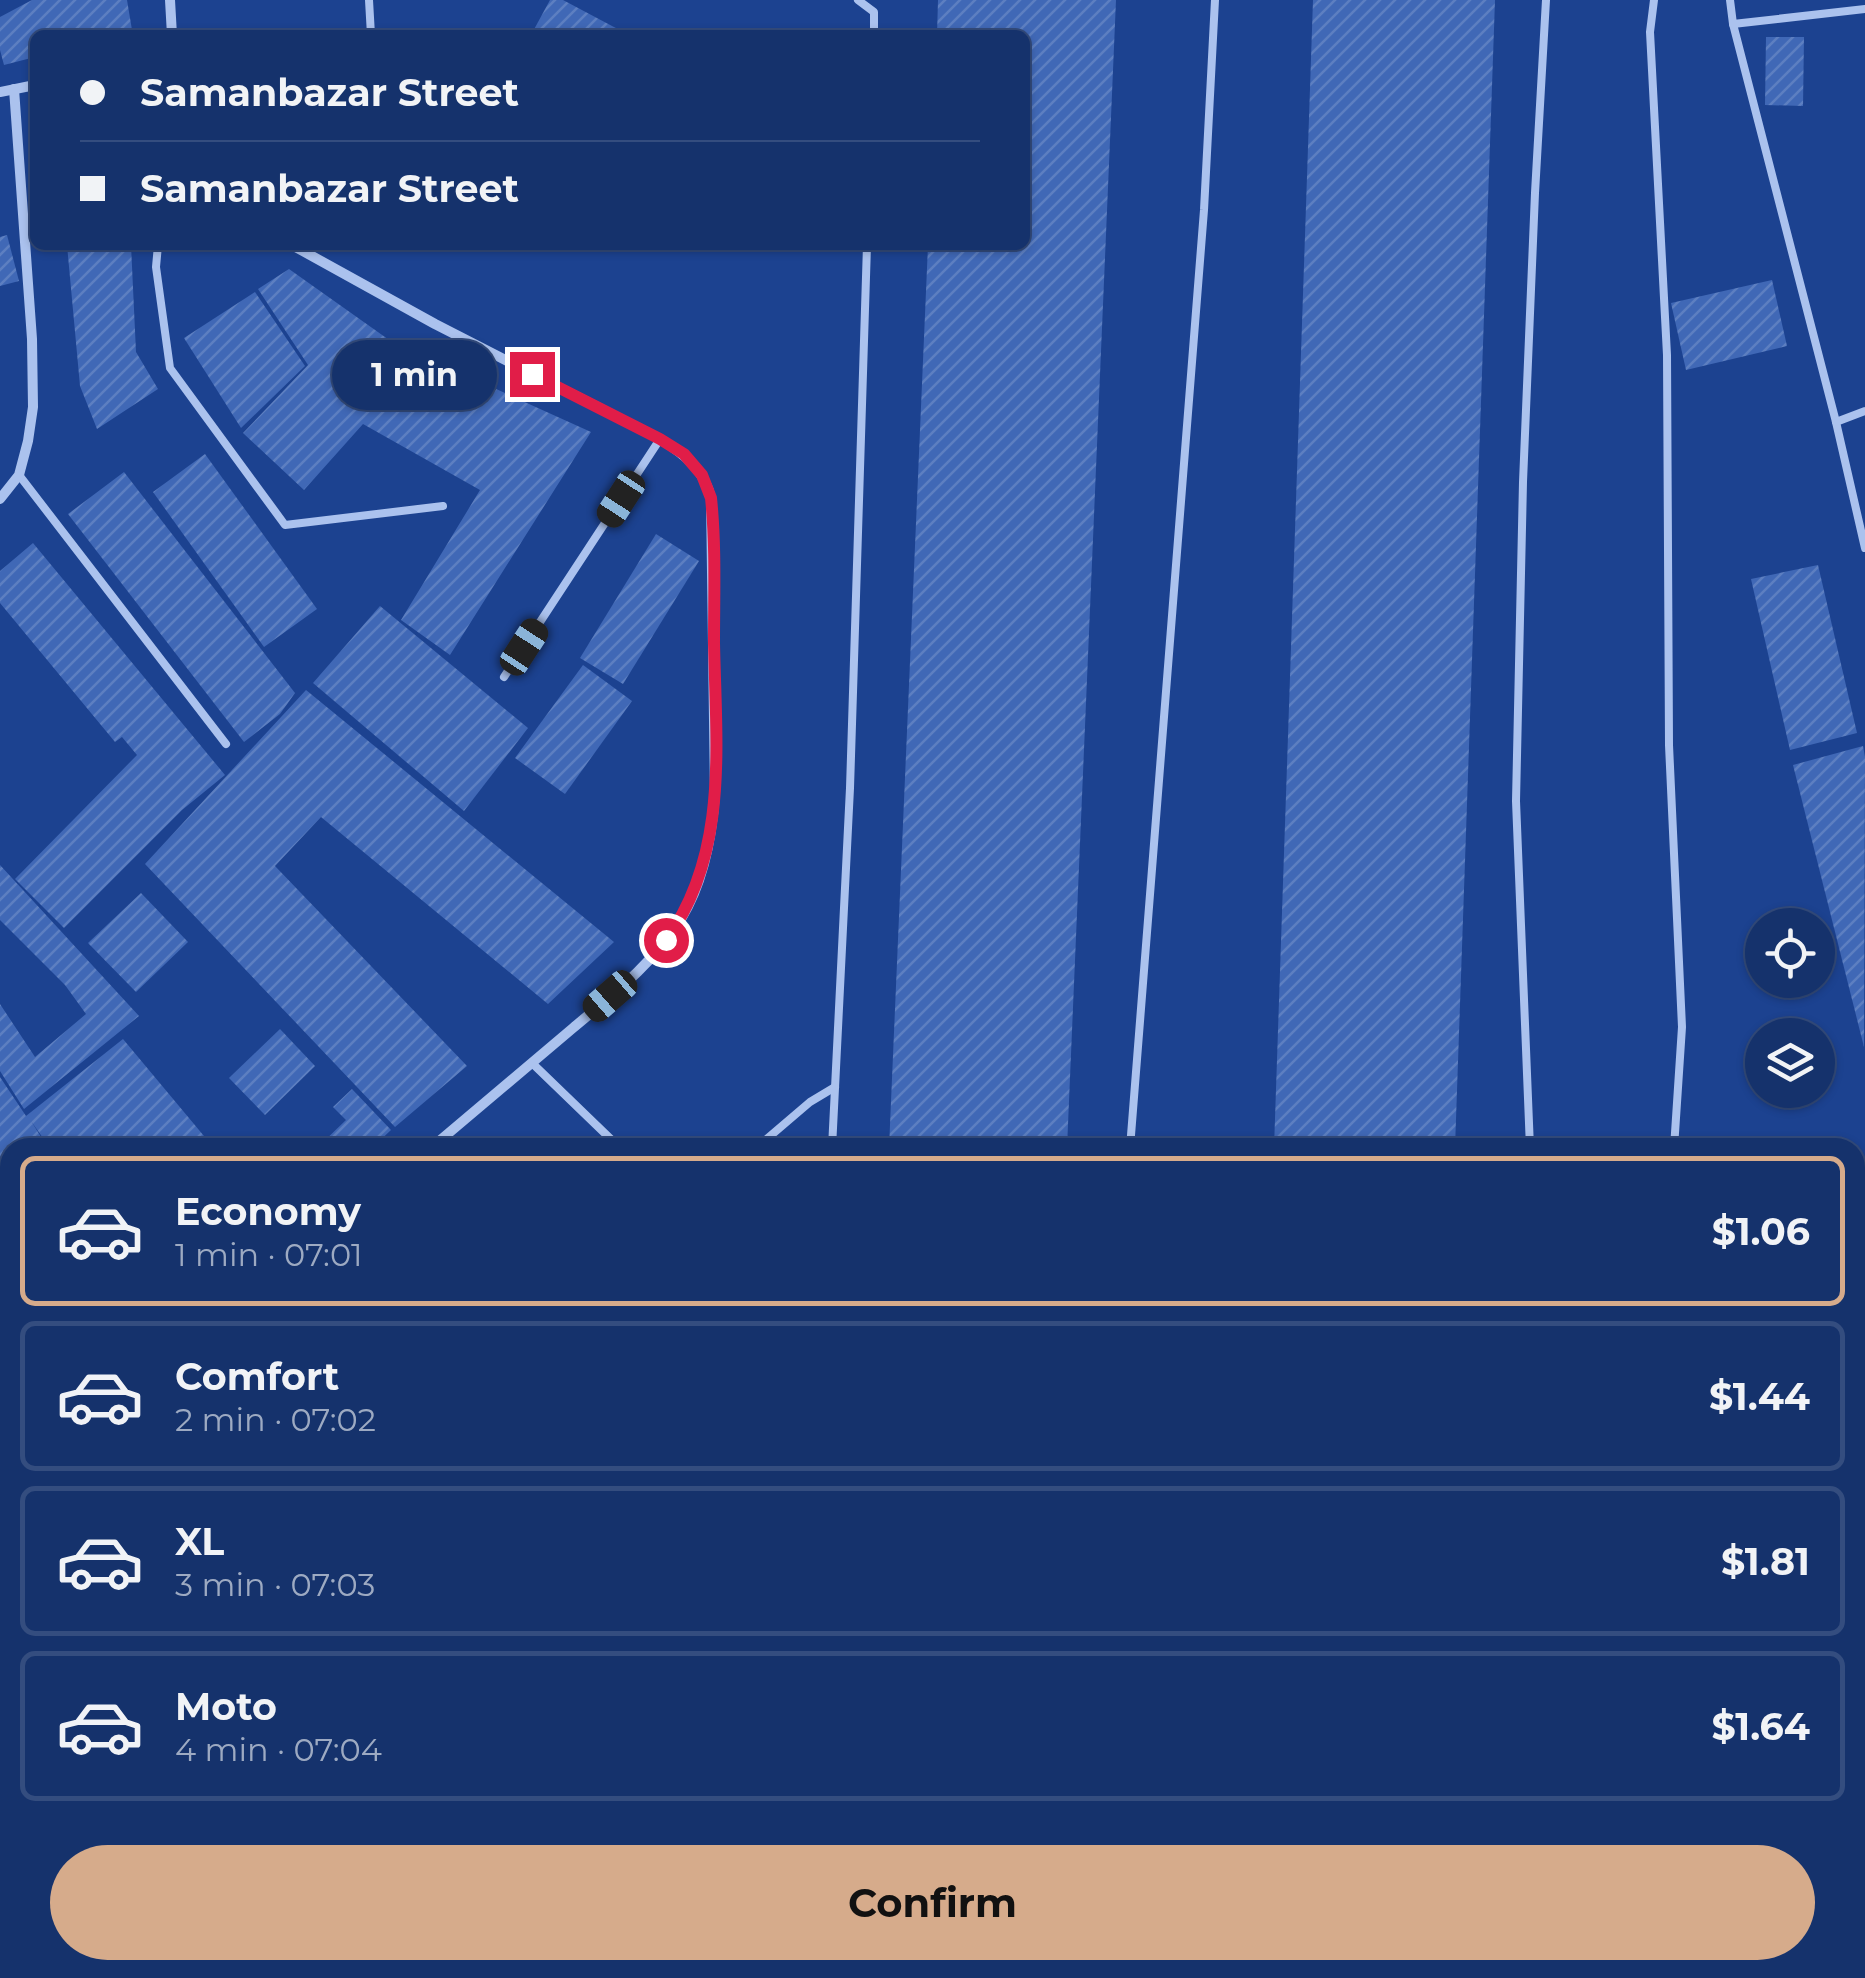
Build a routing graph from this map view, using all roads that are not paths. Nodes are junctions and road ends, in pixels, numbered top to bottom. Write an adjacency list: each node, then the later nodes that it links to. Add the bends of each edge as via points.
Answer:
1 (170, 0): 12 (street)
2 (369, 0): 13 (lane)
3 (858, 0): 10 (lane)
4 (876, 0): 10 (lane)
5 (1215, 0): 36 (lane)
6 (1546, 0): 37 (lane, via 1516,801)
7 (1654, 0): 38 (lane, via 1682,1027)
8 (1730, 0): 11 (lane)
9 (1865, 8): 11 (lane)
10 (874, 12): 14 (lane)
11 (1734, 24): 22 (lane)
12 (172, 30)
13 (372, 30)
14 (874, 30)
15 (30, 86): 16 (street)
16 (14, 90): 17 (street); 24 (street, via 33,374)
17 (0, 92)
18 (158, 250): 26 (lane, via 170,368 285,524)
19 (301, 250): 23 (street)
20 (867, 250): 31 (lane)
21 (1865, 411): 22 (lane)
22 (1836, 422): 27 (lane)
23 (660, 439): 28 (lane); 30 (street, via 694,464 711,498 716,750 710,839 690,901 666,940)
24 (19, 475): 25 (street); 29 (lane)
25 (0, 500)
26 (443, 506)
27 (1865, 548)
28 (504, 677)
29 (226, 744)
30 (532, 1063): 32 (street); 33 (lane)
31 (835, 1087): 34 (lane); 35 (lane)
32 (443, 1138)
33 (610, 1138)
34 (768, 1138)
35 (832, 1138)
36 (1131, 1138)
37 (1530, 1138)
38 (1675, 1138)

